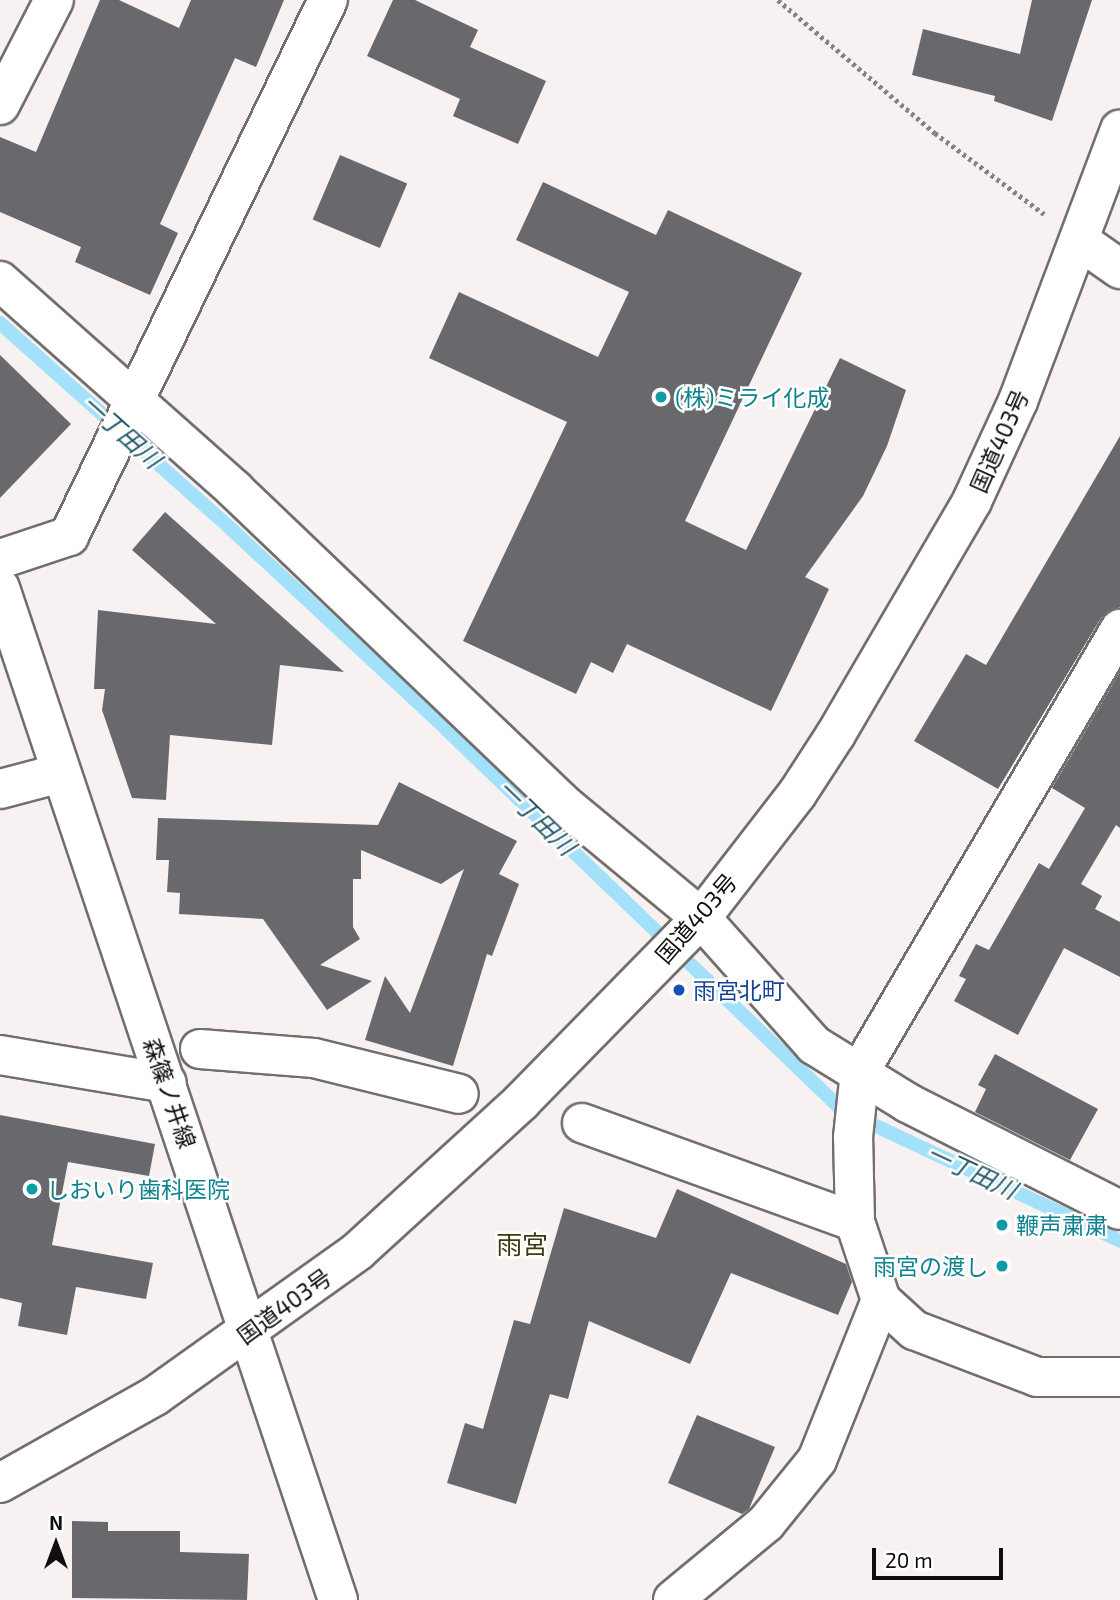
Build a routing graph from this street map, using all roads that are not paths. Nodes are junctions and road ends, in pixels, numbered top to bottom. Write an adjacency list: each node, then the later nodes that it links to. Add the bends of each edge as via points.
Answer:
1 (54, 0): 3 (main road)
2 (328, 0): 8 (main road)
3 (0, 106)
4 (1120, 129): 5 (main road, 国道403号)
5 (1080, 241): 6 (main road); 14 (main road, 国道403号, via 1012,414 972,501 917,602 797,794)
6 (1120, 269)
7 (0, 281): 8 (main road)
8 (132, 408): 9 (main road, via 69,536); 14 (main road, via 235,490)
9 (0, 559)
10 (0, 587): 12 (main road, 森篠ノ井線)
11 (1120, 629): 19 (main road)
12 (61, 773): 13 (main road); 17 (main road, 森篠ノ井線)
13 (0, 789)
14 (694, 926): 19 (main road, via 814,1045); 24 (main road, 国道403号, via 522,1101 358,1251)
15 (200, 1049): 18 (main road, via 314,1058)
16 (0, 1055): 17 (main road)
17 (167, 1083): 24 (main road, 森篠ノ井線)
18 (459, 1094)
19 (857, 1103): 21 (main road, via 908,1103); 22 (main road)
20 (582, 1123): 22 (main road)
21 (1120, 1210)
22 (855, 1222): 23 (main road)
23 (881, 1300): 25 (main road, via 914,1330 1037,1377); 28 (main road, via 817,1460 793,1494)
24 (250, 1332): 26 (main road, 国道403号, via 155,1396); 27 (main road, 森篠ノ井線)
25 (1120, 1377)
26 (0, 1483)
27 (338, 1600)
28 (673, 1600)

